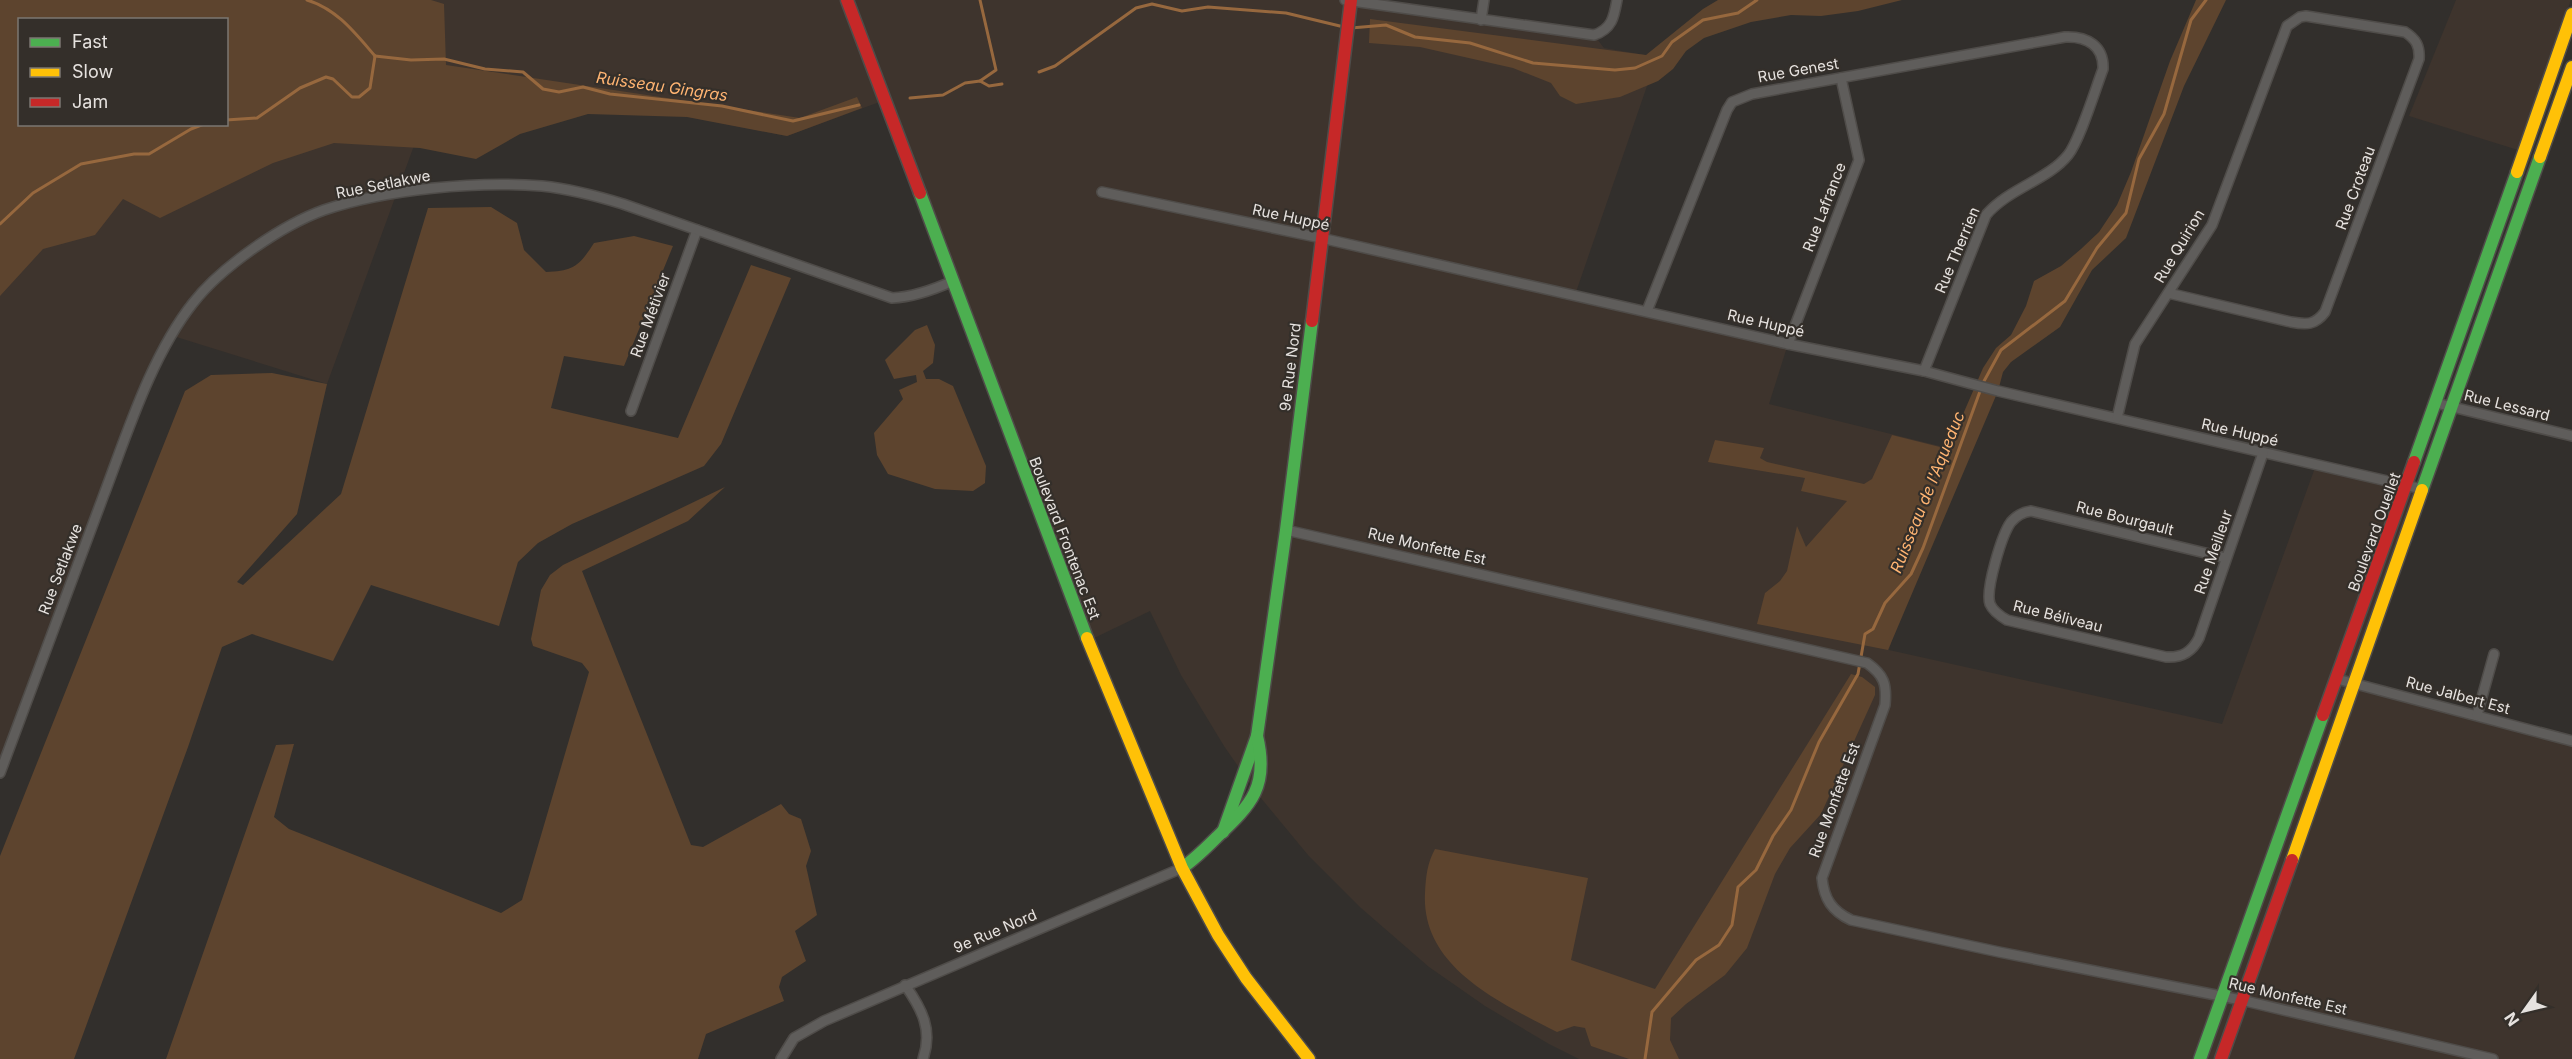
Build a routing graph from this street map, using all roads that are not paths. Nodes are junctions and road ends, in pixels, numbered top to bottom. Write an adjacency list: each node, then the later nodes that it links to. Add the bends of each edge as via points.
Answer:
1 (847, 0): 14 (street, Boulevard Frontenac Est)
2 (1349, 0): 6 (street); 13 (street, 9e Rue Nord)
3 (1484, 0): 6 (street)
4 (1617, 0): 6 (street, via 1614,17 1604,32 1594,35)
5 (2572, 14): 19 (street, Boulevard Ouellet)
6 (1481, 20)
7 (2292, 21): 15 (street, Rue Quirion, via 2212,225); 15 (street, Rue Croteau, via 2306,16 2405,32 2420,50 2325,312 2319,321 2302,324)
8 (2092, 43): 10 (street, Rue Genest, via 2084,38 2066,37); 18 (street, Rue Therrien, via 2103,60 2103,69 2073,147 2062,161 2006,196 1986,215)
9 (2572, 67): 20 (street, Boulevard Ouellet)
10 (1841, 78): 16 (street, Rue Genest, via 1752,94 1732,102); 17 (street, Rue Lafrance, via 1858,160)
11 (1102, 192): 13 (street, Rue Huppé)
12 (697, 230): 14 (street, Rue Setlakwe, via 892,298 933,290); 21 (street, Rue Métivier); 37 (street, Rue Setlakwe, via 585,193 543,186 475,185 385,195 323,211 231,264 194,301 170,335 130,425)
13 (1321, 238): 16 (street, Rue Huppé); 28 (street, 9e Rue Nord)
14 (953, 280): 39 (street, Boulevard Frontenac Est, via 1098,668)
15 (2168, 293): 22 (street, Rue Quirion, via 2135,344)
16 (1647, 310): 17 (street, Rue Huppé)
17 (1788, 344): 18 (street, Rue Huppé)
18 (1924, 371): 22 (street, Rue Huppé)
19 (2436, 403): 20 (street, Rue Lessard); 25 (street, Boulevard Ouellet)
20 (2453, 407): 23 (street, Rue Lessard); 26 (street, Boulevard Ouellet)
21 (631, 411)
22 (2117, 418): 24 (street, Rue Huppé)
23 (2572, 436)
24 (2263, 453): 25 (street, Rue Huppé); 29 (street, Rue Meilleur)
25 (2406, 486): 26 (street, Rue Huppé); 32 (street, Boulevard Ouellet)
26 (2422, 489): 33 (street, Boulevard Ouellet)
27 (2017, 516): 29 (street, Rue Bourgault, via 2031,511); 31 (street, Rue Béliveau, via 2008,527 1989,587 1990,603 2000,616 2166,657)
28 (1286, 530): 35 (street, 9e Rue Nord); 41 (street, Rue Monfette Est, via 1867,663 1885,681 1885,705 1822,878 1823,893 1838,914 1867,925)
29 (2226, 558): 31 (street, Rue Meilleur, via 2199,638)
30 (2494, 654): 34 (street)
31 (2183, 656)
32 (2337, 679): 33 (street, Rue Jalbert Est); 41 (street, Boulevard Ouellet)
33 (2354, 683): 34 (street, Rue Jalbert Est); 42 (street, Boulevard Ouellet)
34 (2477, 715): 36 (street, Rue Jalbert Est)
35 (1257, 736): 38 (street, 9e Rue Nord); 38 (street, 9e Rue Nord, via 1263,756 1256,792 1245,811)
36 (2572, 741)
37 (0, 773)
38 (1223, 832): 39 (street, 9e Rue Nord)
39 (1182, 868): 40 (street, 9e Rue Nord); 45 (street, Boulevard Frontenac Est, via 1246,978)
40 (905, 985): 43 (street, 9e Rue Nord, via 800,1034 788,1044); 44 (street, via 927,1028)
41 (2223, 997): 42 (street, Rue Monfette Est); 46 (street, Boulevard Ouellet)
42 (2241, 1000): 47 (street, Boulevard Ouellet); 48 (street, Rue Monfette Est)
43 (781, 1059)
44 (922, 1059)
45 (1309, 1059)
46 (2200, 1059)
47 (2220, 1059)
48 (2493, 1059)

